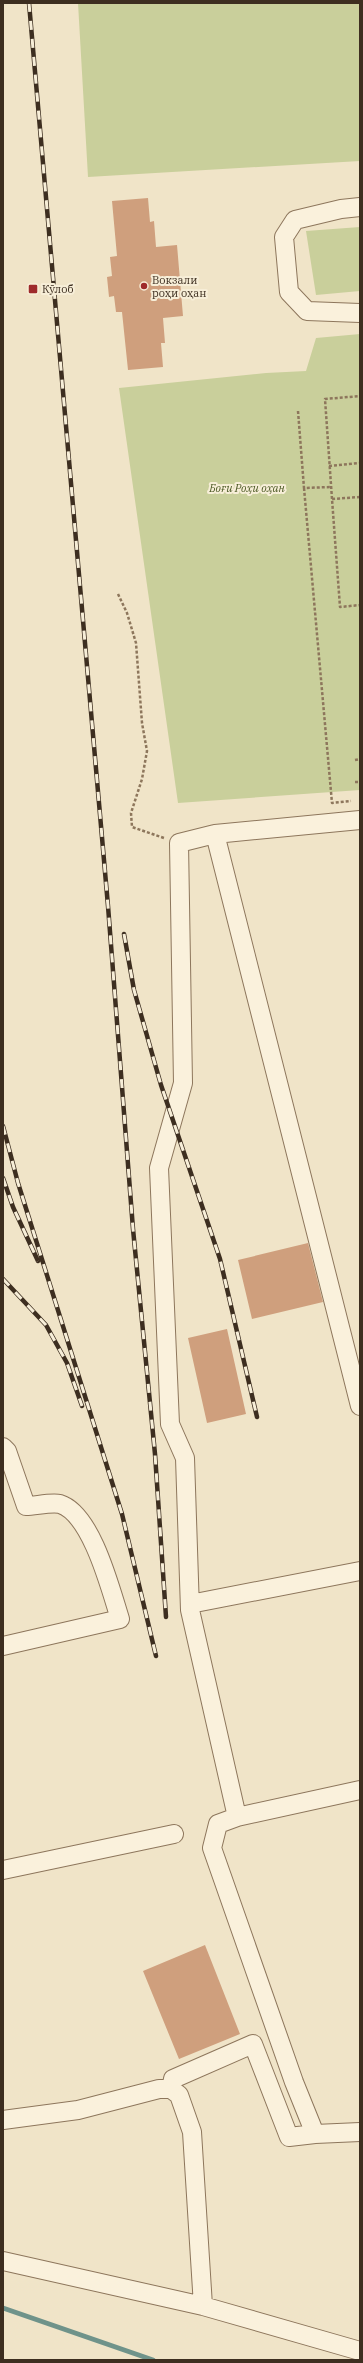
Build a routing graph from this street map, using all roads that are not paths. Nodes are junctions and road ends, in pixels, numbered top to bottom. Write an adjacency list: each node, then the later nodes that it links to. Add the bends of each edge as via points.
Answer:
1 (360, 207): 2 (street, via 295,220 284,237 289,292 308,311)
2 (360, 313)
3 (360, 820): 4 (street)
4 (215, 834): 5 (street); 8 (street, via 179,843 183,1083 158,1168 170,1424 185,1458)
5 (360, 1406)
6 (3, 1447): 9 (street, via 7,1451 26,1506 60,1504 77,1516 98,1552 120,1620)
7 (360, 1571): 8 (street)
8 (190, 1604): 11 (street)
9 (3, 1646)
10 (360, 1790): 11 (street)
11 (237, 1817): 17 (street, via 218,1824 212,1848 294,2082)
12 (174, 1834): 13 (street)
13 (3, 1870)
14 (172, 2089): 15 (street, via 159,2089 78,2110); 17 (street, via 173,2079 253,2044 289,2137); 19 (street, via 179,2095 192,2132)
15 (3, 2120)
16 (360, 2132): 17 (street)
17 (315, 2134)
18 (3, 2261): 19 (street)
19 (203, 2306): 20 (street)
20 (360, 2351)

